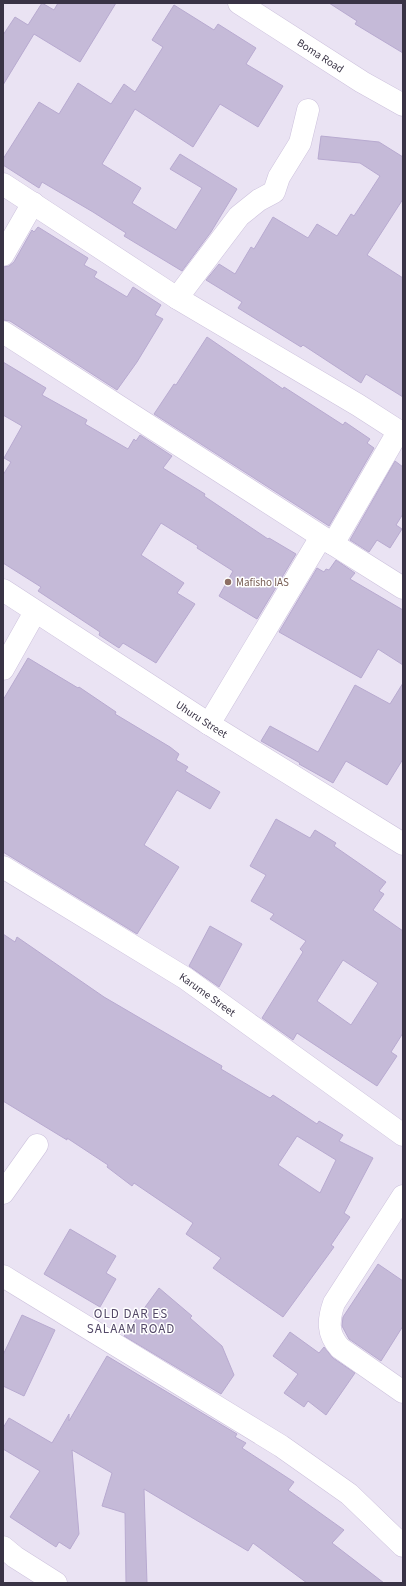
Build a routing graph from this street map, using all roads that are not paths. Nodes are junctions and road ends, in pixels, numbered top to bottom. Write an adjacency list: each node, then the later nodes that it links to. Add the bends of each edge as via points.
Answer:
1 (239, 3): 2 (street, Boma Road, via 362,82)
2 (403, 105)
3 (308, 110): 7 (street, via 300,143 279,176 274,192 239,216)
4 (3, 184): 5 (street)
5 (33, 203): 6 (street); 7 (street)
6 (3, 255)
7 (176, 298): 9 (street)
8 (3, 332): 10 (street)
9 (401, 433): 10 (street)
10 (333, 544): 11 (street); 15 (street, via 321,537)
11 (403, 588)
12 (3, 590): 13 (street, Uhuru Street)
13 (35, 612): 14 (street); 15 (street, Uhuru Street)
14 (3, 669)
15 (209, 724): 16 (street, Uhuru Street)
16 (403, 844)
17 (3, 867): 18 (street, Karume Street, via 185,978)
18 (403, 1135)
19 (37, 1145): 20 (street)
20 (3, 1193)
21 (403, 1196): 23 (street, via 334,1303 329,1316 334,1342)
22 (3, 1276): 24 (street, via 281,1446 349,1494)
23 (403, 1392)
24 (403, 1546)
25 (3, 1547): 26 (street)
26 (56, 1583)

